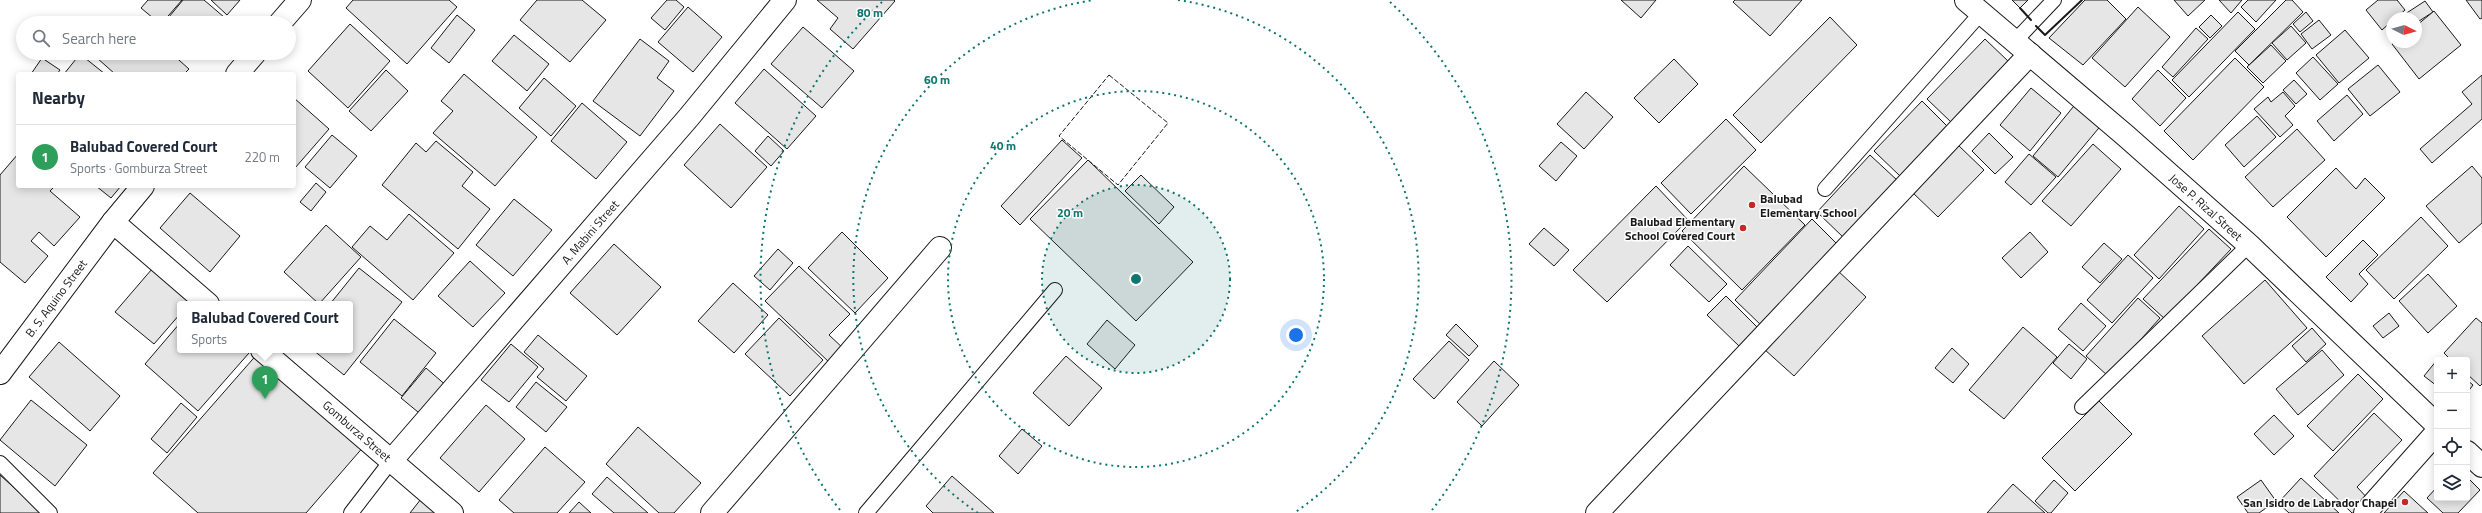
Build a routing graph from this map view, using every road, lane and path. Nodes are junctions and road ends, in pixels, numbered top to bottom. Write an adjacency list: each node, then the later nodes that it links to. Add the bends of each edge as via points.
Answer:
1 (300, 0): 5 (street)
2 (785, 0): 22 (street, A. Mabini Street, via 689,117)
3 (2054, 0): 6 (lane)
4 (1974, 6): 6 (street, Jose P. Rizal Street); 10 (lane)
5 (286, 16)
6 (2023, 48): 12 (street, Jose P. Rizal Street); 30 (street)
7 (249, 60): 8 (street)
8 (239, 72)
9 (141, 188): 11 (street, B. S. Aquino Street)
10 (1825, 189)
11 (113, 222): 15 (street); 17 (street, B. S. Aquino Street)
12 (2249, 245): 18 (lane); 19 (street, Jose P. Rizal Street)
13 (940, 248): 28 (street)
14 (1055, 290): 29 (lane)
15 (205, 301)
16 (265, 353): 22 (street, Gomburza Street)
17 (0, 373)
18 (2082, 408)
19 (2434, 422)
20 (2434, 435): 31 (street)
21 (2470, 455): 24 (street)
22 (391, 461): 26 (lane); 27 (street, Gomburza Street)
23 (0, 463): 25 (lane)
24 (2482, 466)
25 (50, 513)
26 (351, 513)
27 (452, 513)
28 (712, 513)
29 (866, 513)
30 (1597, 513)
31 (2365, 513)

